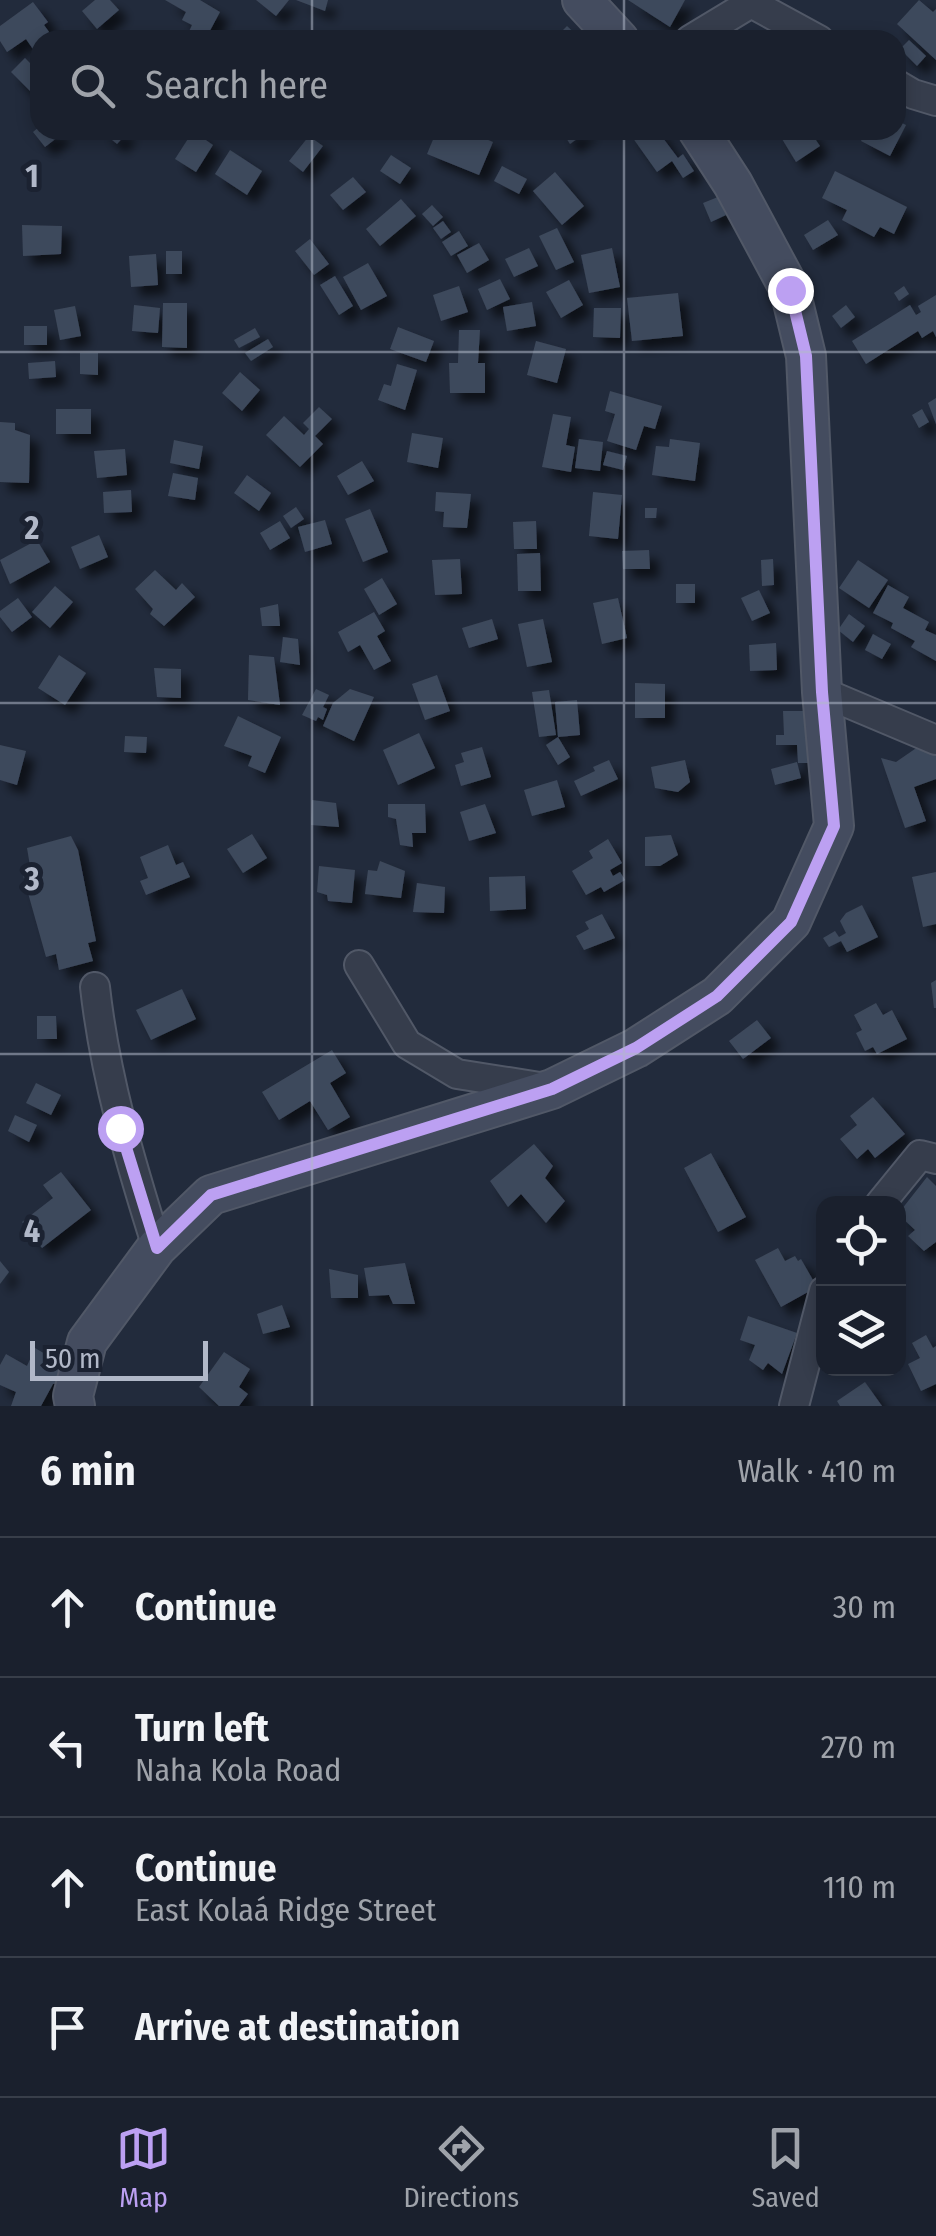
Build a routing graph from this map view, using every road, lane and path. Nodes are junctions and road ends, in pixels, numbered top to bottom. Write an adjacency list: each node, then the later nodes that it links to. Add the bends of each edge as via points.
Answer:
1 (582, 0): 3 (street)
2 (753, 1): 4 (street); 5 (street)
3 (610, 30)
4 (706, 30)
5 (802, 30)
6 (906, 90): 7 (street)
7 (936, 101)
8 (705, 140): 9 (street, via 790,290 806,356)
9 (822, 692): 10 (street); 13 (street, via 834,826 791,922 717,996 636,1048)
10 (936, 740)
11 (359, 965): 13 (street, via 407,1044 458,1074)
12 (95, 987): 16 (street, via 120,1128)
13 (552, 1089): 16 (street, via 211,1195)
14 (936, 1159): 15 (street, via 920,1156)
15 (887, 1196)
16 (157, 1248): 18 (street, via 87,1342)
17 (816, 1322): 19 (street)
18 (75, 1406)
19 (794, 1406)

